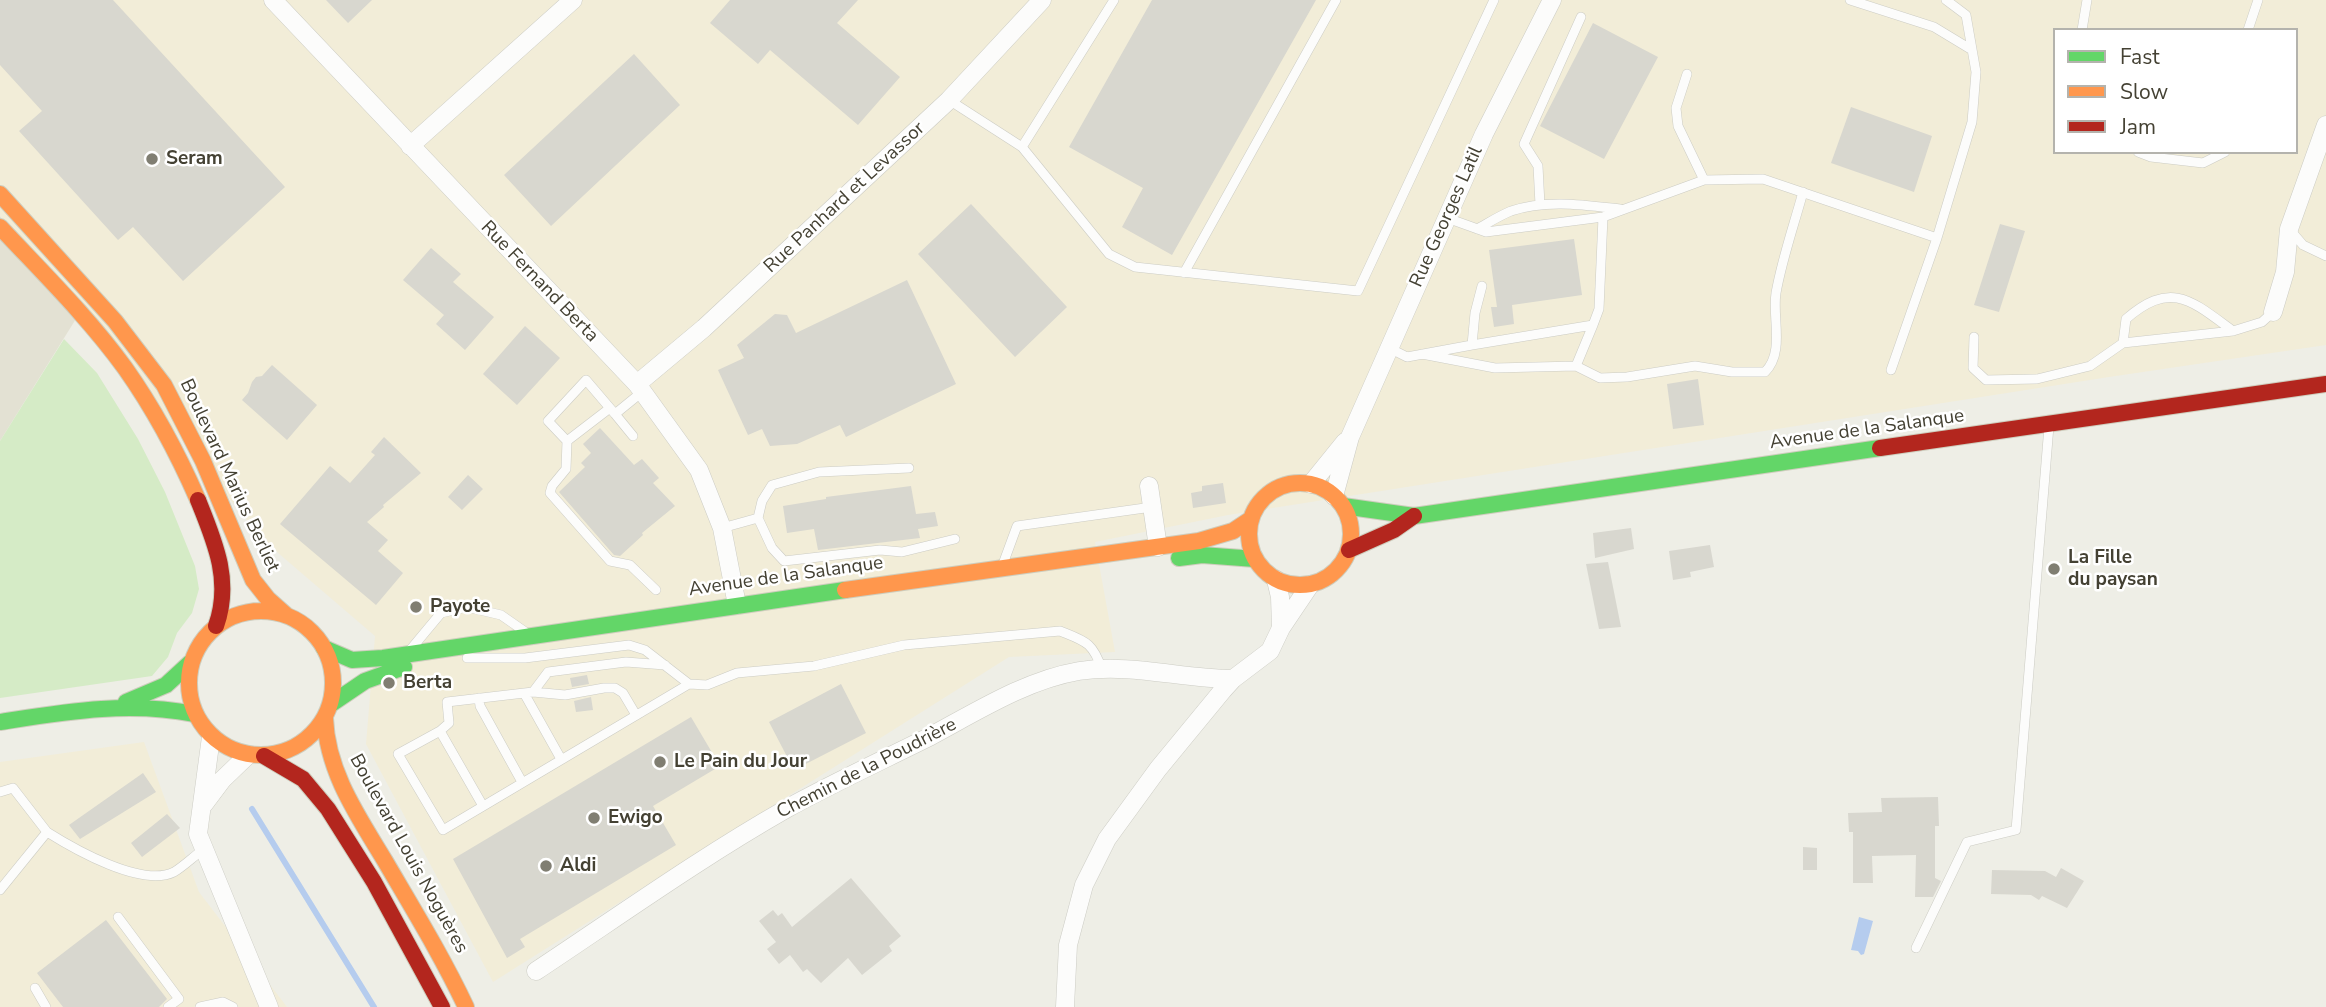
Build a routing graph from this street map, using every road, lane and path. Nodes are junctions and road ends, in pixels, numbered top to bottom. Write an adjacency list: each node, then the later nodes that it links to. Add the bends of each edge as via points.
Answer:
1 (274, 0): 19 (street, Rue Fernand Berta)
2 (573, 0): 19 (street)
3 (1042, 0): 17 (street, Rue Panhard et Levassor)
4 (1114, 0): 20 (lane)
5 (1336, 0): 35 (lane)
6 (1494, 0): 35 (lane, via 1357,291)
7 (1552, 0): 29 (street, Rue Georges Latil)
8 (1850, 0): 15 (lane, via 1934,27)
9 (1947, 0): 15 (lane, via 1966,15)
10 (2087, 0): 13 (lane)
11 (2258, 0): 14 (lane)
12 (1581, 17): 26 (lane, via 1524,144 1538,166)
13 (2082, 28)
14 (2249, 28)
15 (1972, 50): 33 (lane, via 1976,72 1972,122)
16 (1687, 74): 23 (lane, via 1676,108 1678,126)
17 (949, 100): 20 (lane); 48 (street, Rue Panhard et Levassor)
18 (2326, 125): 32 (street)
19 (410, 146): 48 (street, Rue Fernand Berta)
20 (1022, 147): 35 (lane, via 1109,254 1135,267)
21 (2143, 154): 22 (lane, via 2203,163)
22 (2221, 154)
23 (1704, 180): 24 (lane, via 1763,179); 27 (lane)
24 (1803, 192): 33 (lane); 45 (lane, via 1776,294 1773,363 1765,372 1695,366 1600,378)
25 (0, 194): 72 (main road, Boulevard Marius Berliet, via 115,321 164,385 203,461 253,580)
26 (1540, 205): 27 (lane); 31 (lane, via 1510,212)
27 (1624, 210): 28 (lane)
28 (1603, 217): 31 (lane, via 1486,232); 38 (lane, via 1600,309)
29 (1447, 218): 31 (lane); 43 (street, Rue Georges Latil)
30 (0, 227): 73 (main road, Boulevard Marius Berliet, via 115,356 160,423 193,489 222,566 224,603)
31 (1477, 229)
32 (2289, 229): 34 (lane, via 2303,245); 37 (street, via 2285,272)
33 (1937, 238): 46 (lane)
34 (2326, 256)
35 (1184, 273)
36 (1482, 286): 42 (lane)
37 (2273, 312): 39 (lane, via 2262,322)
38 (1594, 325): 42 (lane); 45 (lane)
39 (2233, 331): 41 (lane); 41 (lane, via 2201,307 2168,295 2145,303 2126,319)
40 (1974, 337): 41 (lane, via 1973,368 1986,380 2036,379 2090,366)
41 (2123, 343)
42 (1472, 345): 44 (lane)
43 (1389, 348): 44 (lane, via 1407,357); 52 (street, Rue Georges Latil)
44 (1422, 354): 45 (lane, via 1495,368)
45 (1576, 366)
46 (1891, 370)
47 (2326, 384): 50 (main road, Avenue de la Salanque)
48 (640, 388): 49 (lane); 62 (street, Rue Fernand Berta, via 699,470)
49 (613, 411): 51 (lane); 53 (lane); 53 (lane, via 586,380 548,421)
50 (2050, 425): 59 (main road, Avenue de la Salanque); 105 (lane, via 2015,830 1967,842)
51 (634, 436)
52 (1350, 437): 55 (street, Rue Georges Latil); 57 (street, Rue Georges Latil)
53 (567, 442): 70 (lane, via 566,469 550,493 610,561 630,565)
54 (909, 468): 60 (lane, via 819,472 772,485)
55 (1311, 484): 57 (main road); 61 (main road, via 1281,486 1263,499)
56 (1149, 486): 58 (street)
57 (1339, 501): 59 (main road); 65 (main road, via 1349,520)
58 (1152, 507): 64 (street); 67 (lane, via 1017,526)
59 (1414, 516): 65 (main road)
60 (758, 518): 62 (lane); 63 (lane, via 772,548 784,561 880,550 902,552)
61 (1251, 519): 64 (main road, Avenue de la Salanque, via 1233,531); 66 (main road, via 1248,532)
62 (722, 528): 71 (street, Rue Fernand Berta)
63 (955, 539)
64 (1158, 547): 67 (main road, Avenue de la Salanque)
65 (1349, 550): 69 (main road, via 1335,573)
66 (1255, 559): 68 (main road); 78 (main road, Avenue de la Salanque, via 1202,555)
67 (1002, 569): 71 (main road, Avenue de la Salanque)
68 (1276, 580): 69 (main road); 74 (street)
69 (1311, 585): 74 (street)
70 (656, 590)
71 (737, 605): 75 (main road, Avenue de la Salanque)
72 (286, 615): 73 (main road, via 262,610 237,614); 76 (main road, via 301,622)
73 (216, 626): 79 (main road)
74 (1281, 628): 82 (street, via 1269,651)
75 (531, 635): 77 (main road, Avenue de la Salanque); 77 (lane, via 501,615 467,607 441,613)
76 (324, 648): 77 (main road, Avenue de la Salanque, via 352,660); 87 (main road, via 334,685)
77 (406, 654)
78 (467, 657): 80 (lane, via 525,658 629,645 646,650); 87 (main road, Avenue de la Salanque, via 379,673 356,685)
79 (190, 663): 86 (main road, via 166,685); 88 (main road, via 188,689)
80 (665, 665): 83 (lane); 84 (lane, via 626,662 548,672)
81 (1102, 670): 82 (street, Chemin de la Poudrière); 83 (lane, via 1096,651 1060,631 904,645 814,666 737,673 707,685); 106 (street, Chemin de la Poudrière, via 1078,671 1027,687 788,808)
82 (1233, 679): 115 (street, via 1107,839 1084,885 1068,945)
83 (689, 684): 89 (lane)
84 (528, 692): 85 (lane); 89 (lane, via 565,695 615,688); 96 (lane)
85 (479, 698): 93 (lane, via 447,702 449,723); 97 (lane)
86 (120, 705): 88 (main road); 90 (main road)
87 (328, 711): 95 (main road, via 309,738 288,751); 114 (main road, Boulevard Louis Noguères, via 325,737 344,791)
88 (194, 713): 94 (main road)
89 (636, 715): 96 (lane)
90 (18, 720): 91 (main road); 92 (lane)
91 (0, 722)
92 (0, 730)
93 (440, 731): 99 (lane); 99 (lane, via 398,754 443,830)
94 (211, 737): 95 (main road, via 229,748); 100 (street)
95 (256, 755): 100 (street, via 222,780); 113 (main road, via 303,779 328,809)
96 (561, 759): 97 (lane)
97 (522, 782): 99 (lane)
98 (0, 792): 101 (lane, via 13,788)
99 (483, 806)
100 (202, 807): 102 (street, via 198,834)
101 (47, 832): 102 (lane, via 82,853 150,876 172,873); 103 (lane)
102 (204, 849): 112 (street)
103 (0, 890)
104 (118, 917): 109 (lane, via 179,999)
105 (1916, 948)
106 (536, 971)
107 (35, 988): 108 (lane)
108 (47, 1007)
109 (168, 1007)
110 (200, 1007): 111 (lane, via 223,1002)
111 (233, 1007)
112 (269, 1007)
113 (442, 1007)
114 (466, 1007)
115 (1065, 1007)

